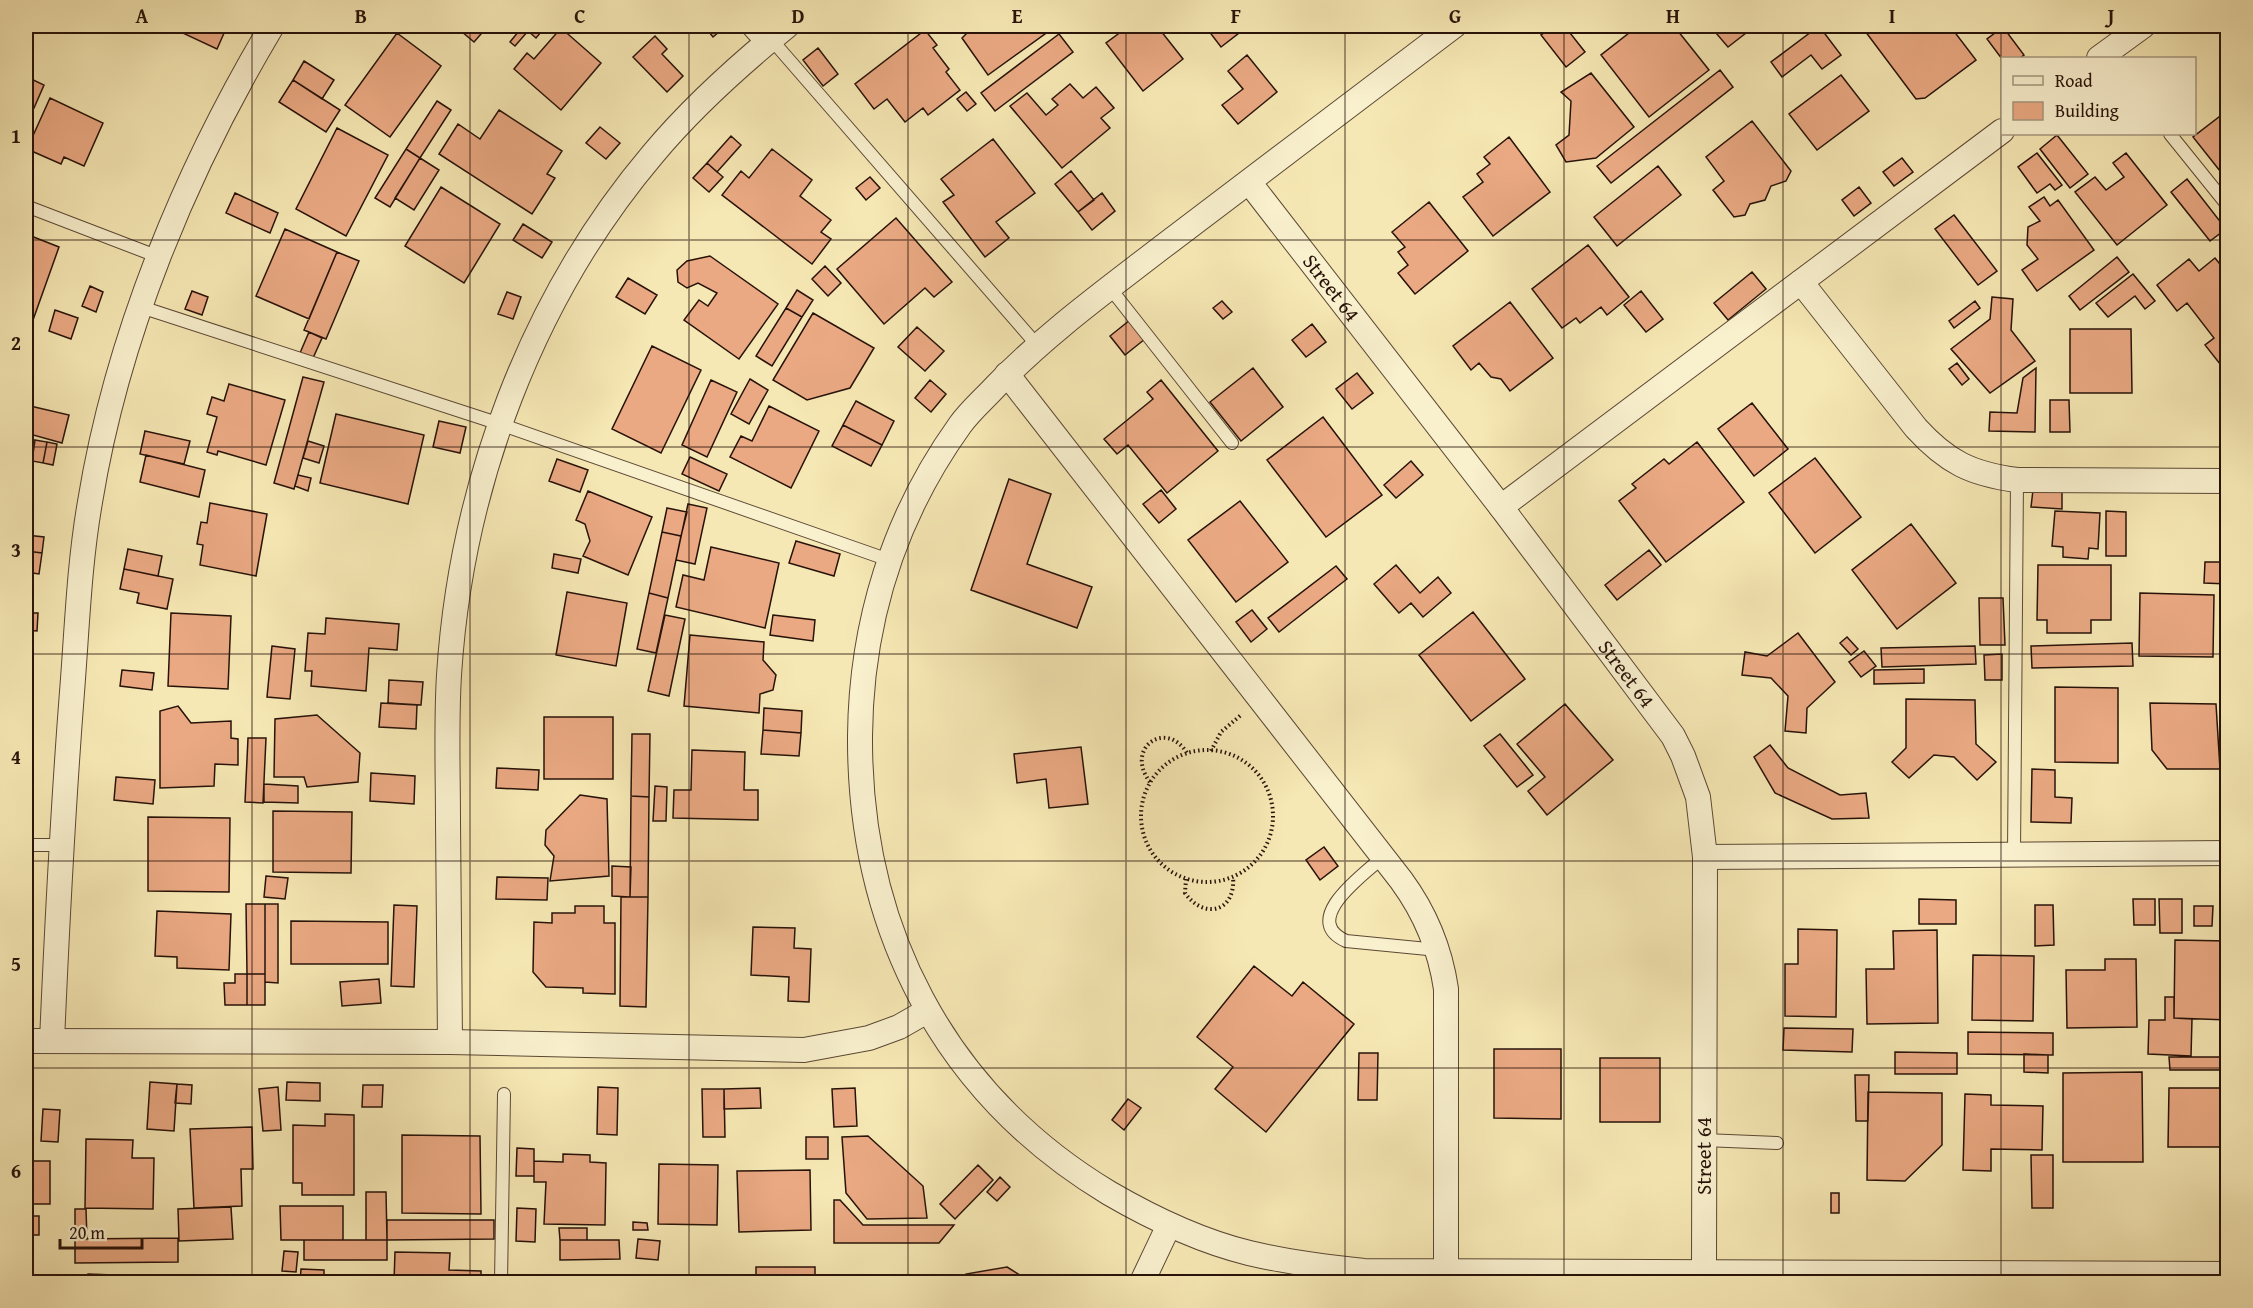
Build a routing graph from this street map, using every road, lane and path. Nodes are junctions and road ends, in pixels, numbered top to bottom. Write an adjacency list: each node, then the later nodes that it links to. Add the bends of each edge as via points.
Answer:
1 (272, 26): 12 (street, via 221,121)
2 (746, 26): 5 (lane)
3 (1454, 26): 9 (street)
4 (2143, 26): 6 (street)
5 (774, 36): 16 (lane); 18 (street, via 705,97 653,154 606,216 564,282 529,352)
6 (2106, 57)
7 (2001, 132): 13 (street)
8 (2171, 135): 11 (lane)
9 (1248, 182): 14 (street); 22 (street, Street 64)
10 (26, 206): 12 (lane)
11 (2228, 206)
12 (159, 257): 15 (street)
13 (1802, 282): 20 (street, via 1936,450 1960,466 1988,476); 22 (street)
14 (1110, 288): 16 (street); 19 (lane)
15 (141, 307): 18 (lane); 29 (street, via 117,381 90,502)
16 (1037, 345): 17 (street)
17 (1007, 374): 23 (street, via 963,421 934,464); 24 (street)
18 (500, 424): 23 (lane); 40 (street, via 466,548 449,675)
19 (1232, 443)
20 (2017, 480): 21 (street); 31 (lane)
21 (2228, 482)
22 (1501, 507): 33 (street, Street 64, via 1672,736 1698,797)
23 (889, 560): 37 (street, via 865,662 860,771 866,834 879,894 895,942)
24 (1262, 702): 25 (path, via 1221,732); 32 (street)
25 (1211, 751): 26 (path); 34 (path, via 1234,757 1254,771 1267,791 1273,813 1272,829 1262,852 1247,869)
26 (1188, 753): 27 (path, via 1166,764); 27 (path, via 1181,742 1168,738 1156,739 1145,747 1140,759 1142,772)
27 (1150, 782): 35 (path, via 1141,810 1145,840 1161,864)
28 (26, 845): 29 (lane)
29 (61, 845): 39 (street)
30 (2228, 853): 31 (street)
31 (2014, 854): 33 (street)
32 (1383, 857): 36 (street, via 1423,913); 36 (lane, via 1336,900 1330,913 1331,927 1346,941)
33 (1705, 857): 42 (street, Street 64)
34 (1233, 877): 35 (path, via 1218,882); 35 (path, via 1229,900 1219,908 1205,910 1193,904 1185,893)
35 (1186, 879)
36 (1438, 950): 46 (street, via 1447,1009)
37 (927, 1011): 40 (street, via 868,1038 804,1050); 44 (street, via 999,1106 1038,1143 1078,1174)
38 (26, 1041): 39 (street)
39 (52, 1041): 40 (street)
40 (450, 1042)
41 (504, 1094): 49 (lane)
42 (1704, 1140): 43 (lane); 45 (street, Street 64)
43 (1777, 1143)
44 (1169, 1225): 48 (street, via 1246,1252); 50 (street)
45 (1704, 1271): 46 (street); 47 (street)
46 (1446, 1272): 48 (street)
47 (2228, 1274)
48 (1365, 1277)
49 (501, 1282)
50 (1142, 1282)

